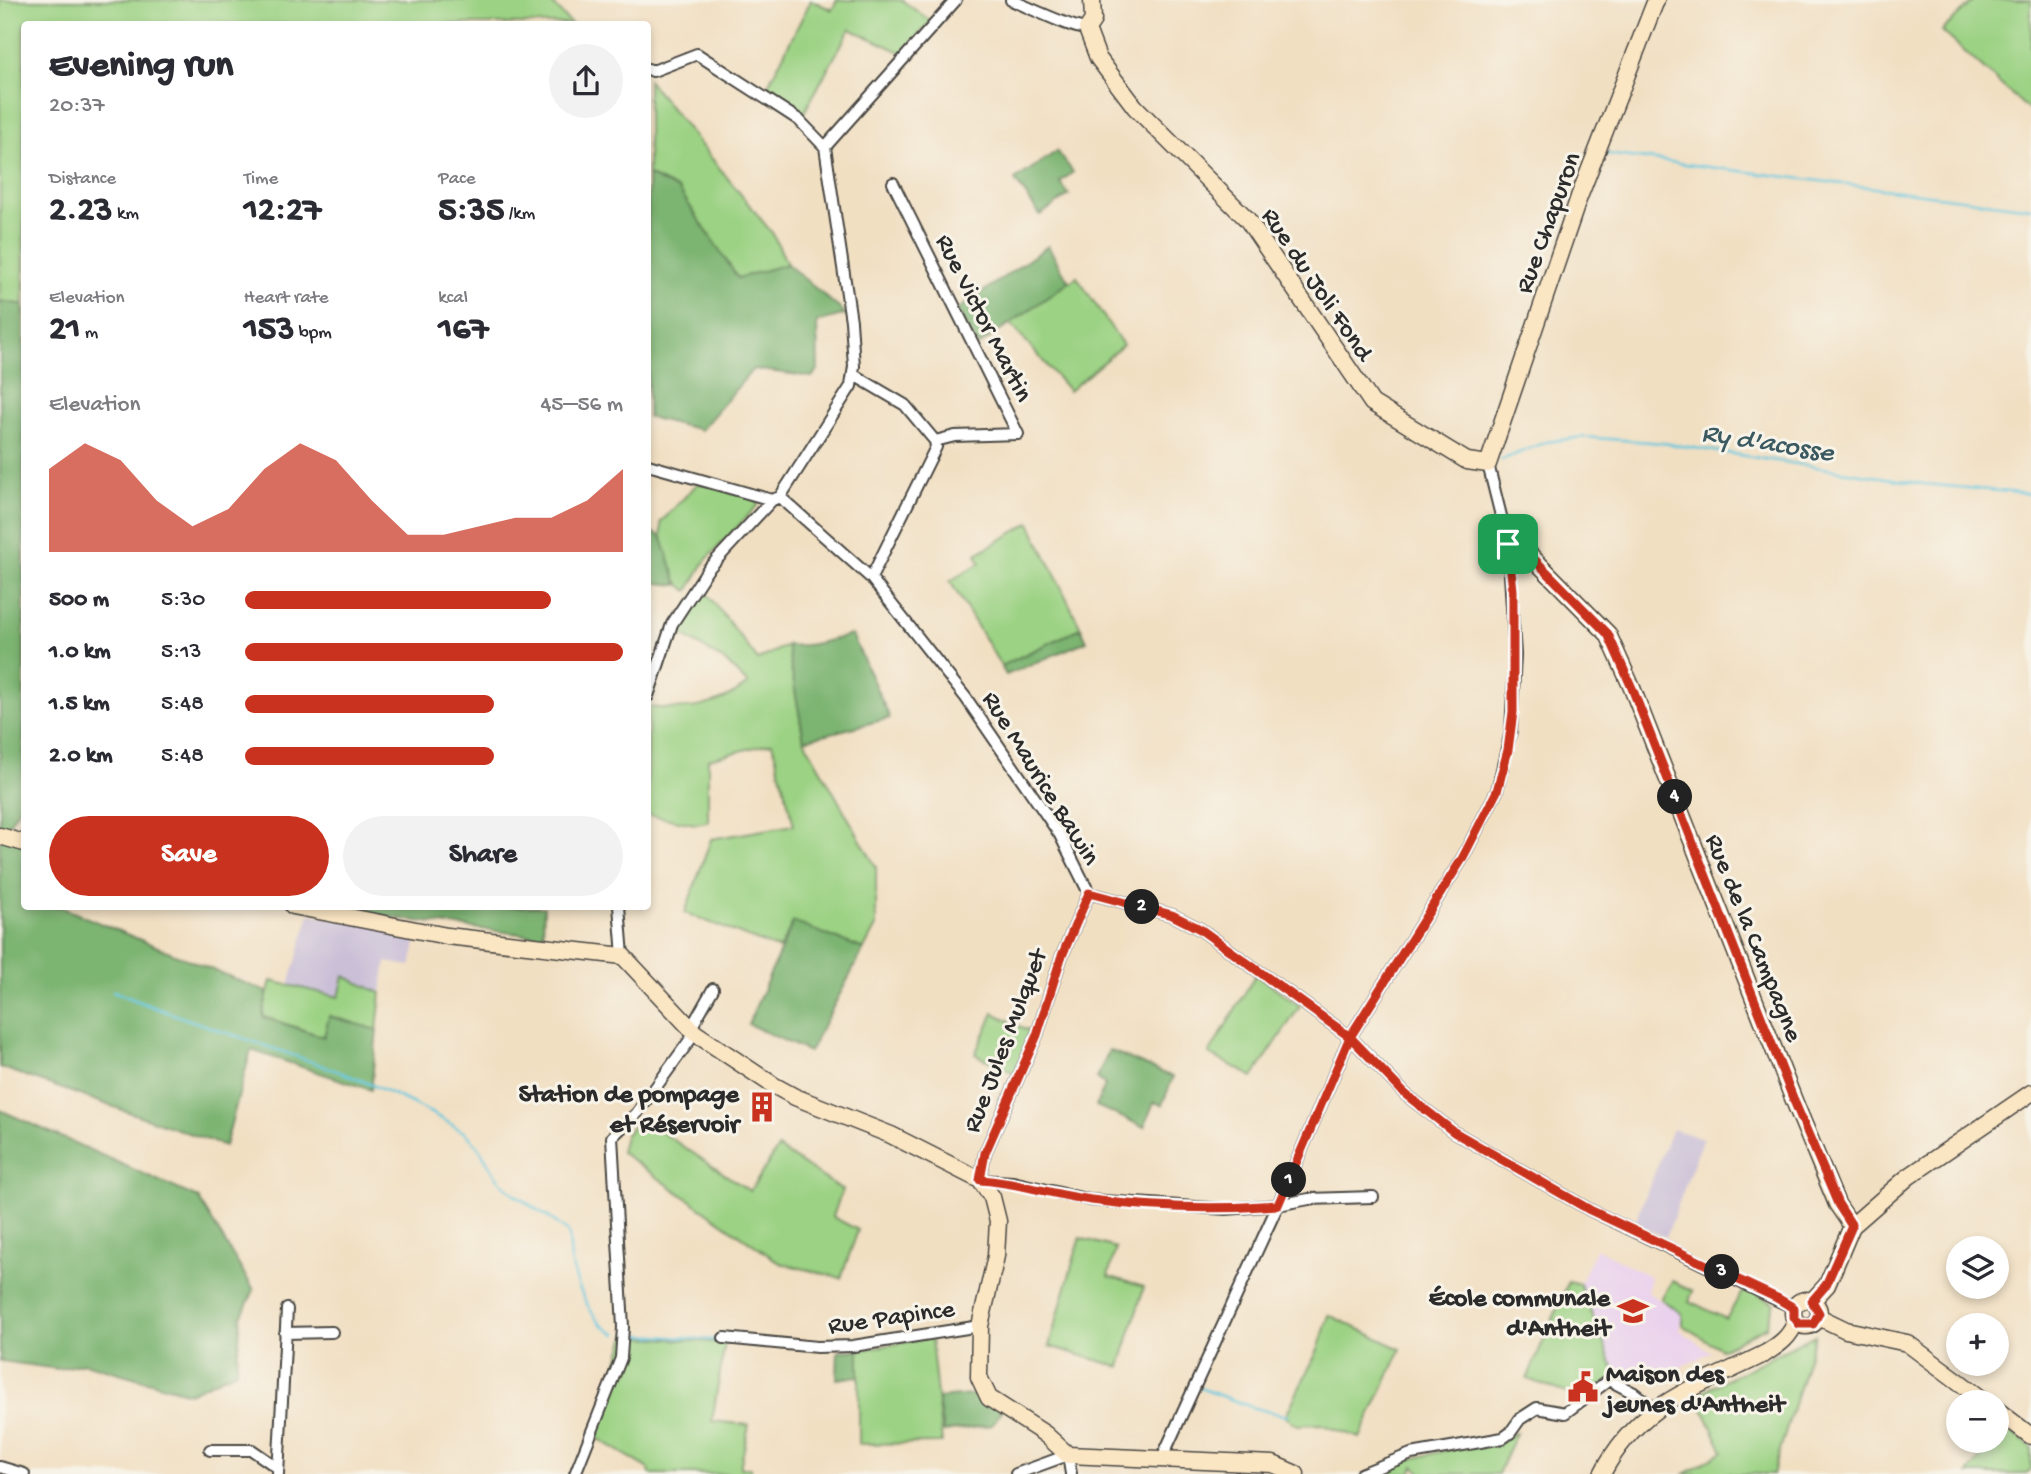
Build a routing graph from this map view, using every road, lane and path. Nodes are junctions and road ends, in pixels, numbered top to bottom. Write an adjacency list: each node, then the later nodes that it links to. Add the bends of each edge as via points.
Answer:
1 (956, 0): 7 (street)
2 (1011, 0): 5 (street, via 1076,29)
3 (1092, 0): 5 (street, via 1093,20)
4 (1656, 0): 11 (street, Rue Chapuron, via 1579,197)
5 (1087, 29): 11 (street, Rue du Joli Fond, via 1098,58 1136,107 1247,219 1371,403 1467,461)
6 (651, 70): 7 (street, via 697,54 799,120)
7 (825, 147): 9 (street, via 851,321)
8 (893, 183): 10 (street, Rue Victor Martin, via 1018,434)
9 (854, 375): 10 (street, via 905,405); 13 (street, via 827,428)
10 (935, 441): 15 (street, via 931,459)
11 (1488, 464): 14 (street)
12 (651, 466): 13 (street)
13 (776, 499): 15 (street, Rue Maurice Bawin); 16 (street, via 708,569 672,624)
14 (1508, 544): 25 (street, via 1513,712 1497,791 1462,859); 30 (street, Rue de la Campagne, via 1522,547 1608,634 1795,1103)
15 (871, 578): 19 (street, Rue Maurice Bawin, via 1023,778 1060,835)
16 (651, 686)
17 (0, 836): 18 (street)
18 (21, 842)
19 (1089, 893): 25 (street, Rue Maurice Bawin, via 1172,915 1200,929); 27 (street, Rue Jules Mulquet, via 1061,958 1032,1046 985,1153)
20 (314, 910): 22 (street, via 447,936)
21 (619, 910): 22 (street)
22 (623, 956): 24 (street)
23 (713, 989): 24 (street)
24 (693, 1031): 27 (street, via 795,1097 891,1135); 49 (street, via 637,1113 612,1137 621,1359)
25 (1350, 1037): 29 (street); 33 (street, Rue Maurice Bawin, via 1405,1094 1454,1132 1590,1210)
26 (2031, 1093): 30 (street, via 1908,1177)
27 (980, 1180): 29 (street, via 1013,1182 1090,1200 1160,1206 1226,1209); 35 (street, via 992,1197 998,1221 996,1256)
28 (1373, 1197): 29 (street)
29 (1278, 1205): 45 (street)
30 (1852, 1226): 31 (street, via 1826,1285)
31 (1812, 1301): 33 (street, via 1804,1300); 34 (street, via 1819,1308)
32 (287, 1309): 37 (street)
33 (1795, 1314): 34 (street, via 1808,1326); 40 (street, via 1792,1333 1766,1353)
34 (1819, 1317): 39 (street, via 1846,1330 1908,1343)
35 (980, 1326): 38 (street, Rue Papince, via 853,1346); 44 (street, via 979,1377 989,1398 1045,1434)
36 (331, 1332): 37 (street)
37 (285, 1333): 47 (street)
38 (723, 1338)
39 (1970, 1390)
40 (1655, 1409): 53 (street, via 1609,1380 1565,1413 1537,1408 1528,1412 1503,1438 1411,1454); 54 (street, via 1626,1433)
41 (2009, 1419): 42 (street)
42 (2031, 1436)
43 (209, 1450): 47 (street, via 252,1450)
44 (1068, 1455): 45 (street); 50 (street); 51 (street)
45 (1161, 1460): 52 (street, via 1273,1464)
46 (0, 1467): 48 (street)
47 (278, 1471)
48 (24, 1474)
49 (575, 1474)
50 (1016, 1474)
51 (1071, 1474)
52 (1296, 1474)
53 (1361, 1474)
54 (1602, 1474)

